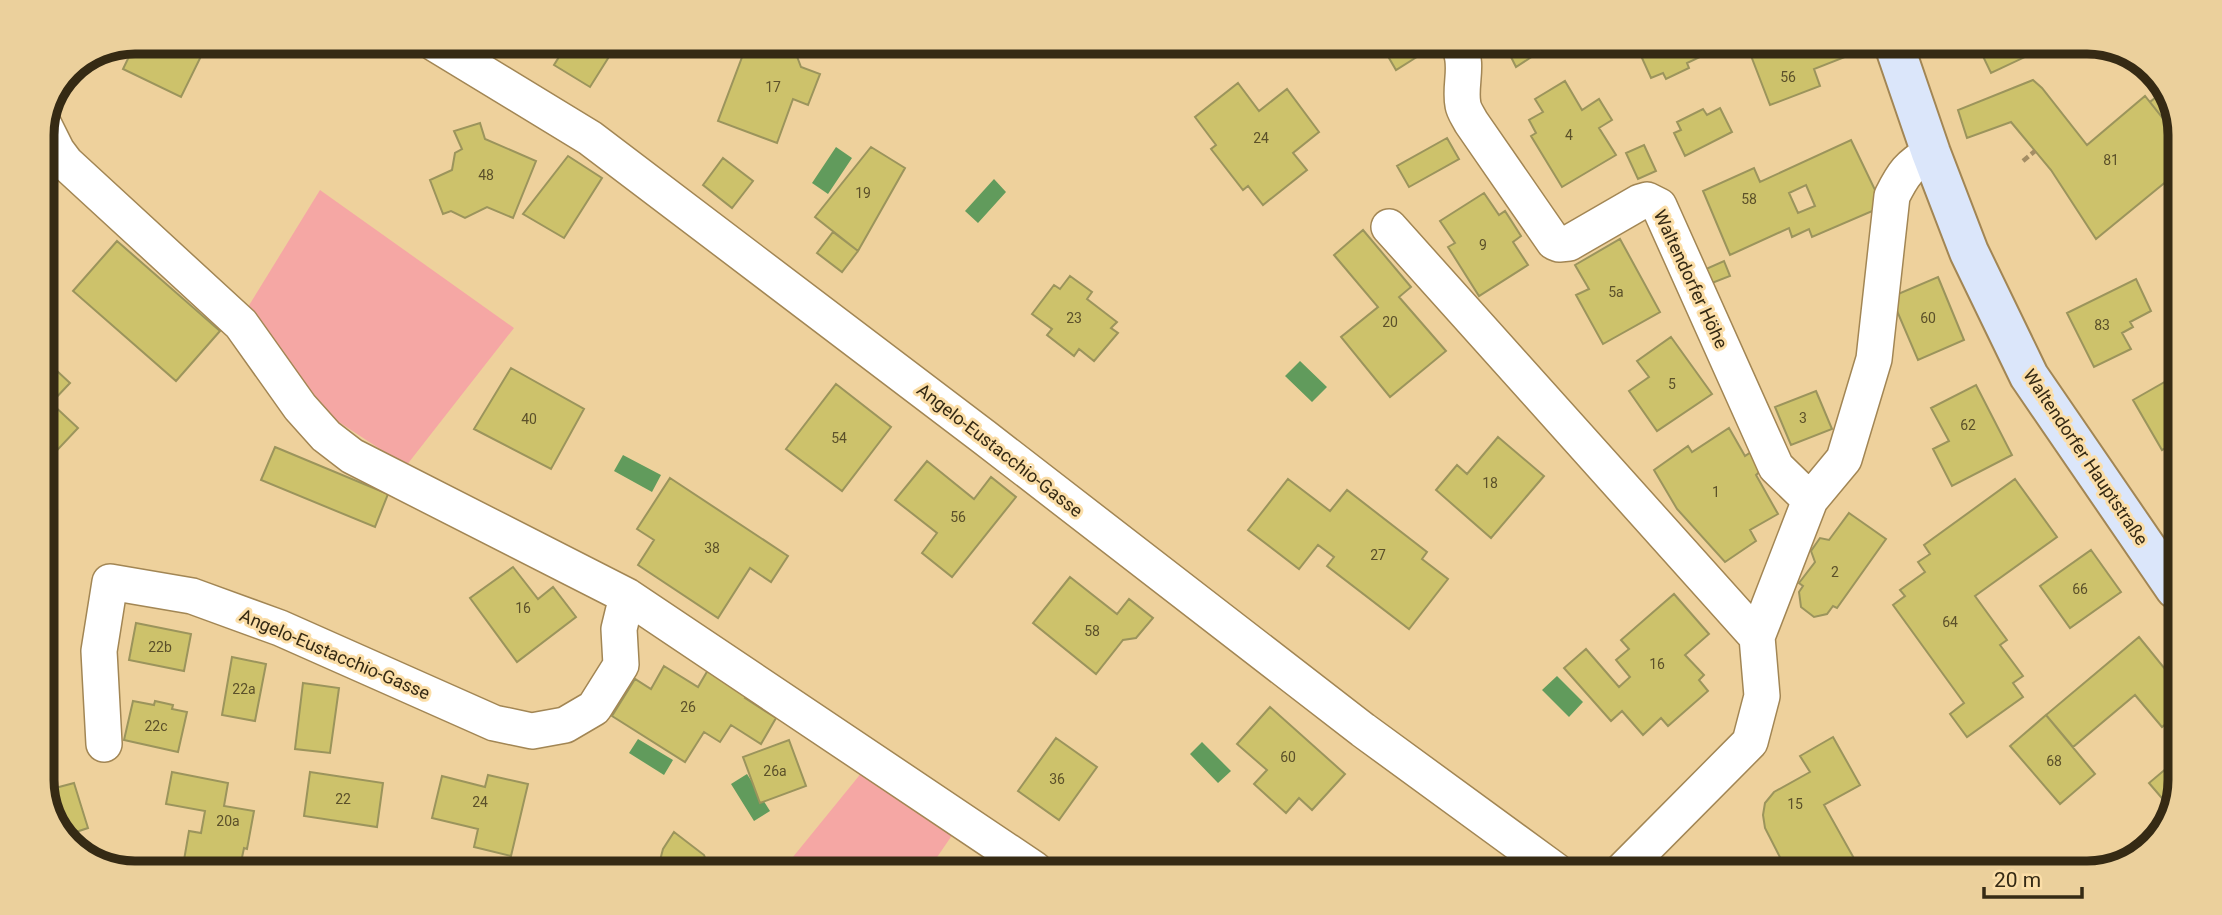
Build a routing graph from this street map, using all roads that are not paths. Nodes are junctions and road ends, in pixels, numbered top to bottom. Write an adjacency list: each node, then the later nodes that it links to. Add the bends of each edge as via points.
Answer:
1 (452, 54): 13 (street, Angelo-Eustacchio-Gasse, via 590,138 1363,730)
2 (1462, 54): 7 (street, Waltendorfer Höhe, via 1463,107 1554,242 1569,243 1640,202 1660,205 1776,467)
3 (1897, 54): 5 (main road, Waltendorfer Hauptstraße)
4 (54, 145): 9 (street, via 66,163 241,324 326,436 352,456)
5 (1931, 153): 7 (street, via 1903,175 1892,196 1874,359 1844,459); 8 (main road, Waltendorfer Hauptstraße, via 1969,252 2029,376)
6 (1389, 227): 10 (street)
7 (1810, 500): 10 (street)
8 (2168, 579)
9 (627, 596): 11 (street, Angelo-Eustacchio-Gasse, via 619,629 621,665 594,708 565,725 532,731 494,723 280,628 192,596 110,582 99,651); 12 (street)
10 (1757, 637): 14 (street, via 1762,696 1750,742)
11 (104, 744)
12 (1022, 861)
13 (1542, 861)
14 (1632, 861)

